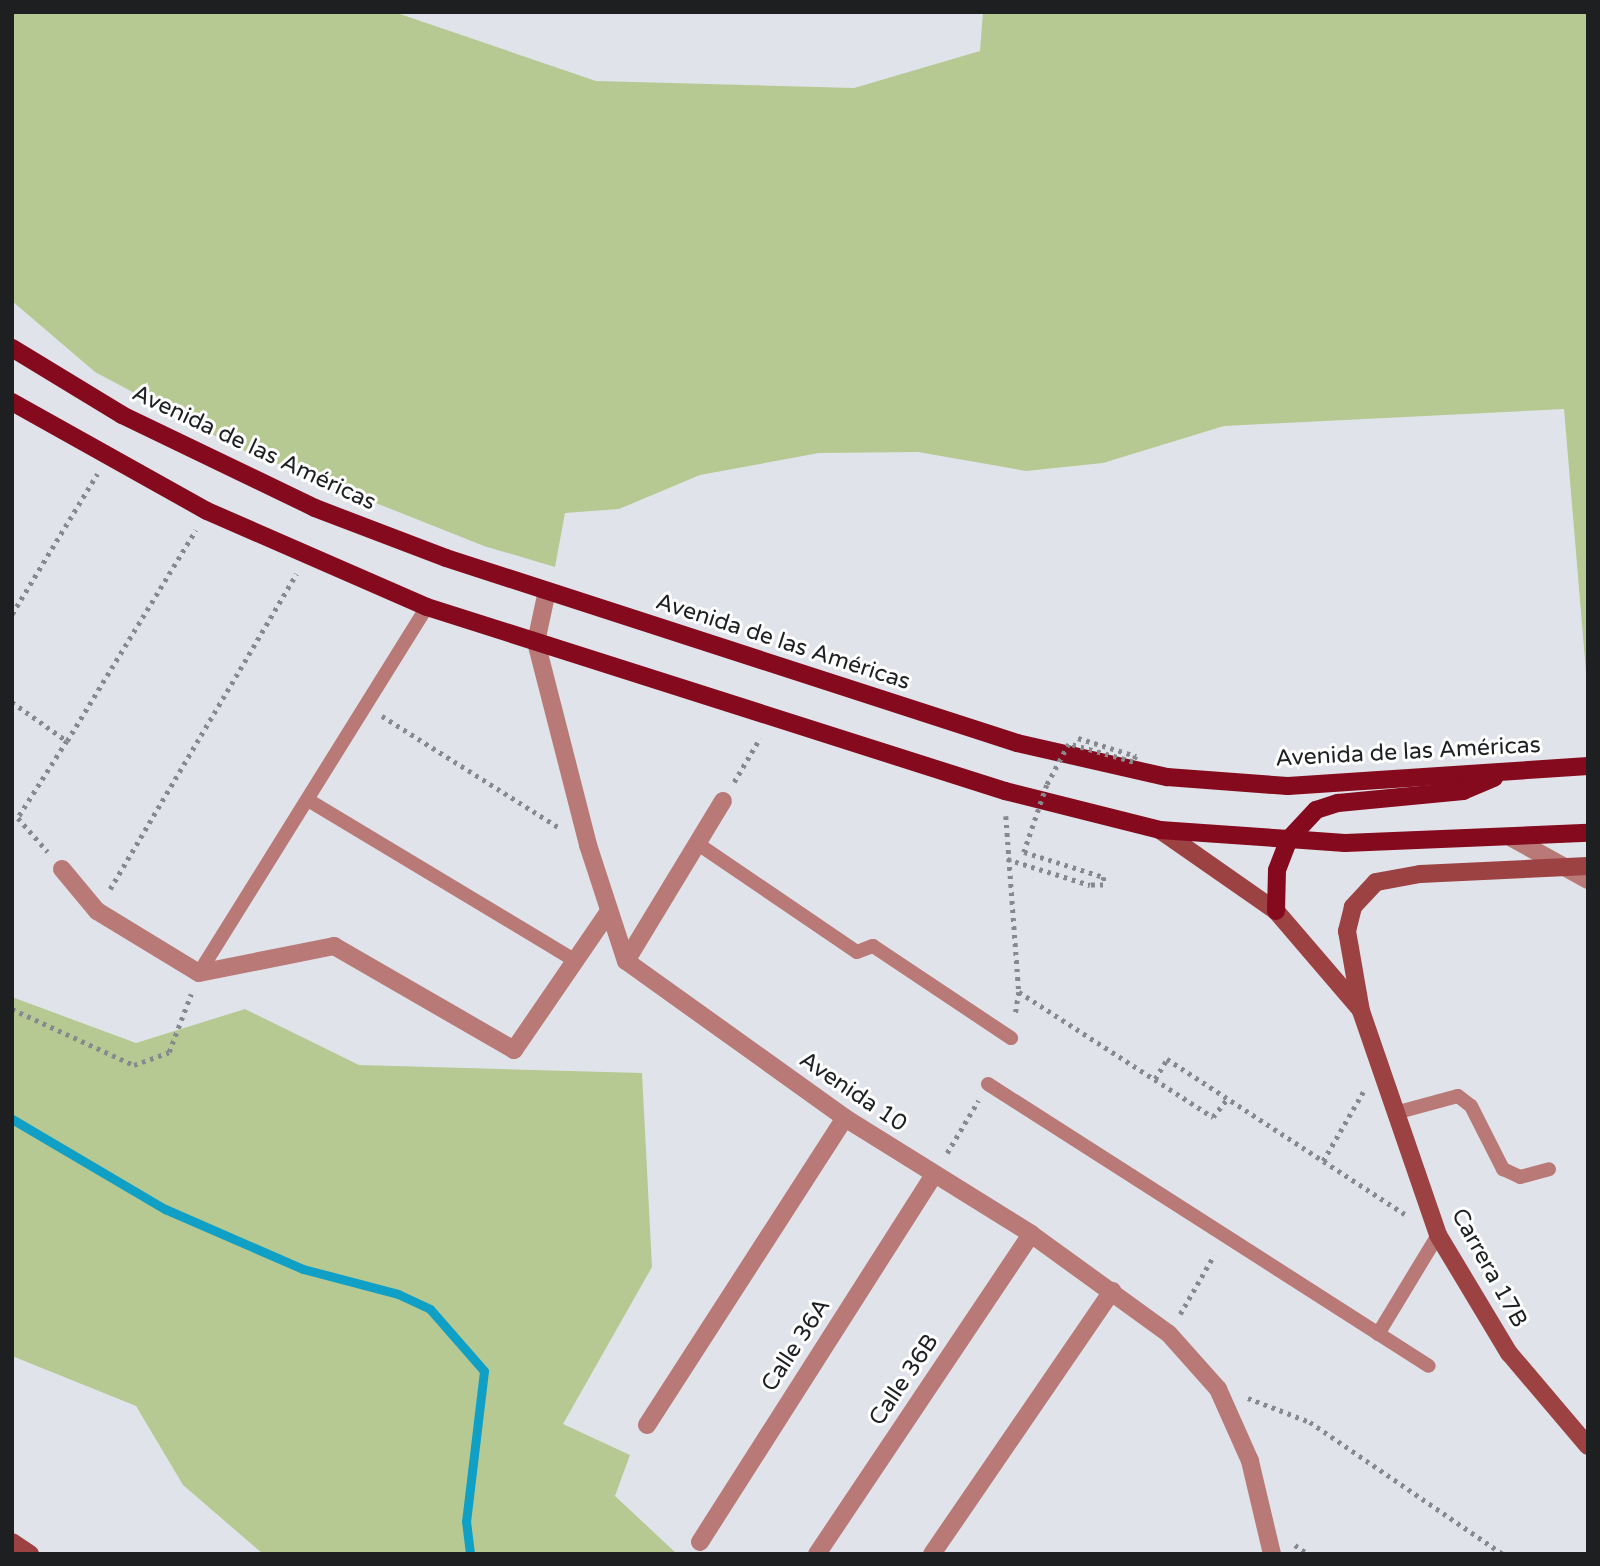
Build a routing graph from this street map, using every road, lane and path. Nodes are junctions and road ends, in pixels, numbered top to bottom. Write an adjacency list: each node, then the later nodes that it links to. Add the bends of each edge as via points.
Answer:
1 (12, 348): 6 (main road, Avenida de las Américas, via 122,415 315,508)
2 (12, 402): 3 (main road)
3 (107, 459): 4 (main road); 8 (path)
4 (207, 511): 5 (main road); 14 (path)
5 (306, 558): 7 (main road); 30 (path)
6 (547, 591): 9 (street); 16 (main road, Avenida de las Américas, via 1017,743 1167,777 1288,786)
7 (427, 607): 9 (main road); 11 (lane)
8 (12, 614)
9 (536, 642): 12 (main road); 25 (street)
10 (12, 702): 14 (path)
11 (366, 706): 18 (lane); 25 (path)
12 (773, 717): 17 (main road); 19 (path)
13 (1078, 738): 26 (path, bridge, via 1136,756 1133,762 1069,744 1046,785 1024,852 1104,877 1103,885)
14 (67, 741): 28 (path, via 18,818)
15 (1588, 766): 16 (main road, Avenida de las Américas)
16 (1507, 772): 23 (main road, via 1463,791 1338,803 1307,816)
17 (1005, 791): 20 (main road); 26 (path)
18 (307, 800): 33 (lane); 35 (lane)
19 (723, 801): 24 (street)
20 (1160, 830): 23 (main road); 31 (street, Carrera 17B)
21 (1588, 833): 22 (main road)
22 (1512, 838): 23 (main road, via 1345,844); 27 (street)
23 (1289, 839): 31 (main road, via 1277,870)
24 (698, 844): 34 (street); 39 (lane, via 858,952 873,946)
25 (588, 845): 32 (street)
26 (1007, 859): 36 (path)
27 (1579, 866): 29 (street); 38 (street, Carrera 17B, via 1420,874 1376,882 1353,907 1347,931)
28 (62, 869): 30 (street)
29 (1588, 880)
30 (97, 911): 35 (street)
31 (1276, 911): 38 (street, Carrera 17B)
32 (607, 914): 33 (street); 34 (street)
33 (573, 959): 35 (street, via 514,1050 334,946)
34 (626, 961): 45 (street, Avenida 10)
35 (199, 973): 37 (path, via 169,1052 134,1065)
36 (1018, 992): 39 (path); 41 (path)
37 (12, 1009)
38 (1361, 1011): 40 (street, Carrera 17B)
39 (1011, 1038)
40 (1379, 1066): 44 (street, Carrera 17B); 46 (path)
41 (1155, 1079): 43 (path, via 1213,1117); 43 (path, via 1167,1059)
42 (988, 1084): 48 (path); 51 (lane)
43 (1227, 1099): 46 (path)
44 (1395, 1113): 47 (lane, via 1458,1096 1471,1106 1503,1169 1520,1177); 50 (street, Carrera 17B)
45 (845, 1118): 48 (street, Avenida 10); 57 (street)
46 (1323, 1161): 50 (path)
47 (1549, 1169)
48 (934, 1175): 49 (street, Avenida 10); 60 (street, Calle 36A)
49 (1031, 1234): 52 (street, Avenida 10); 62 (street, Calle 36B)
50 (1438, 1235): 54 (lane); 58 (street, Carrera 17B, via 1509,1353)
51 (1225, 1236): 53 (path); 54 (lane)
52 (1112, 1291): 53 (street, Avenida 10); 63 (street)
53 (1169, 1334): 56 (street, Avenida 10)
54 (1378, 1334): 55 (lane)
55 (1429, 1366)
56 (1218, 1390): 64 (street, Avenida 10, via 1251,1461); 65 (path, via 1310,1422)
57 (647, 1425)
58 (1588, 1446)
59 (12, 1542): 61 (street)
60 (700, 1542)
61 (30, 1554)
62 (817, 1554)
63 (932, 1554)
64 (1272, 1554)
65 (1503, 1554)

